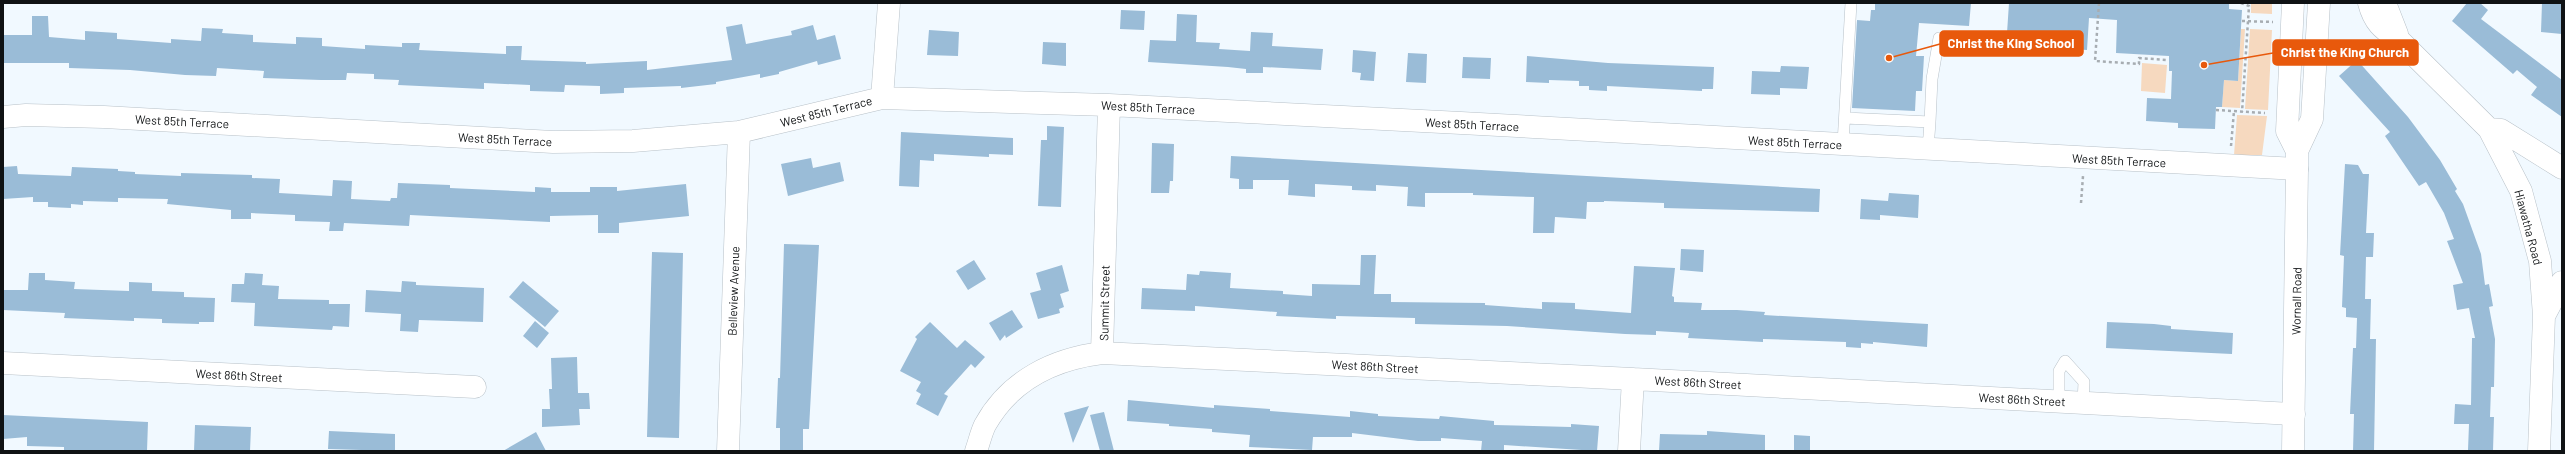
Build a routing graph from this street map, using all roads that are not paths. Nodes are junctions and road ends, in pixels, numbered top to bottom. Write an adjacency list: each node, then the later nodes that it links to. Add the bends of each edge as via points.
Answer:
1 (889, 3): 9 (street)
2 (1851, 3): 12 (lane)
3 (2293, 3): 18 (street, Wornall Road, via 2288,131)
4 (2319, 3): 18 (street, Wornall Road, via 2312,119)
5 (2369, 3): 8 (street, Hiawatha Road, via 2380,28)
6 (2385, 3): 8 (street, Hiawatha Road)
7 (1939, 38): 13 (lane, via 1932,79)
8 (2398, 39): 14 (street, Hiawatha Road)
9 (882, 98): 10 (street, West 85th Terrace); 15 (street, West 85th Terrace)
10 (1109, 105): 16 (street, West 85th Terrace); 22 (street, Summit Street)
11 (3, 117): 15 (street, West 85th Terrace, via 104,117 553,142 634,141)
12 (1845, 118): 13 (lane); 16 (lane)
13 (1930, 122): 17 (lane)
14 (2489, 129): 19 (street, via 2501,130); 21 (street, Hiawatha Road, via 2521,191 2540,261)
15 (739, 132): 29 (street, Belleview Avenue)
16 (1843, 144): 17 (street, West 85th Terrace)
17 (1928, 149): 18 (street, West 85th Terrace)
18 (2297, 160): 28 (street, Wornall Road)
19 (2562, 168)
20 (2562, 282): 21 (street, Hiawatha Road)
21 (2544, 316): 33 (street, Hiawatha Road)
22 (1102, 353): 24 (street, West 86th Street); 30 (street, Summit Street, via 1075,357 1041,369 1012,391 985,425)
23 (3, 363): 25 (street, West 86th Street)
24 (1633, 378): 26 (street, West 86th Street); 31 (street)
25 (475, 387)
26 (2059, 401): 27 (street, West 86th Street); 27 (lane, via 2059,371 2065,361 2084,382)
27 (2083, 403): 28 (street, West 86th Street)
28 (2294, 414): 32 (street, Wornall Road)
29 (728, 451)
30 (976, 451)
31 (1629, 451)
32 (2293, 451)
33 (2539, 451)

